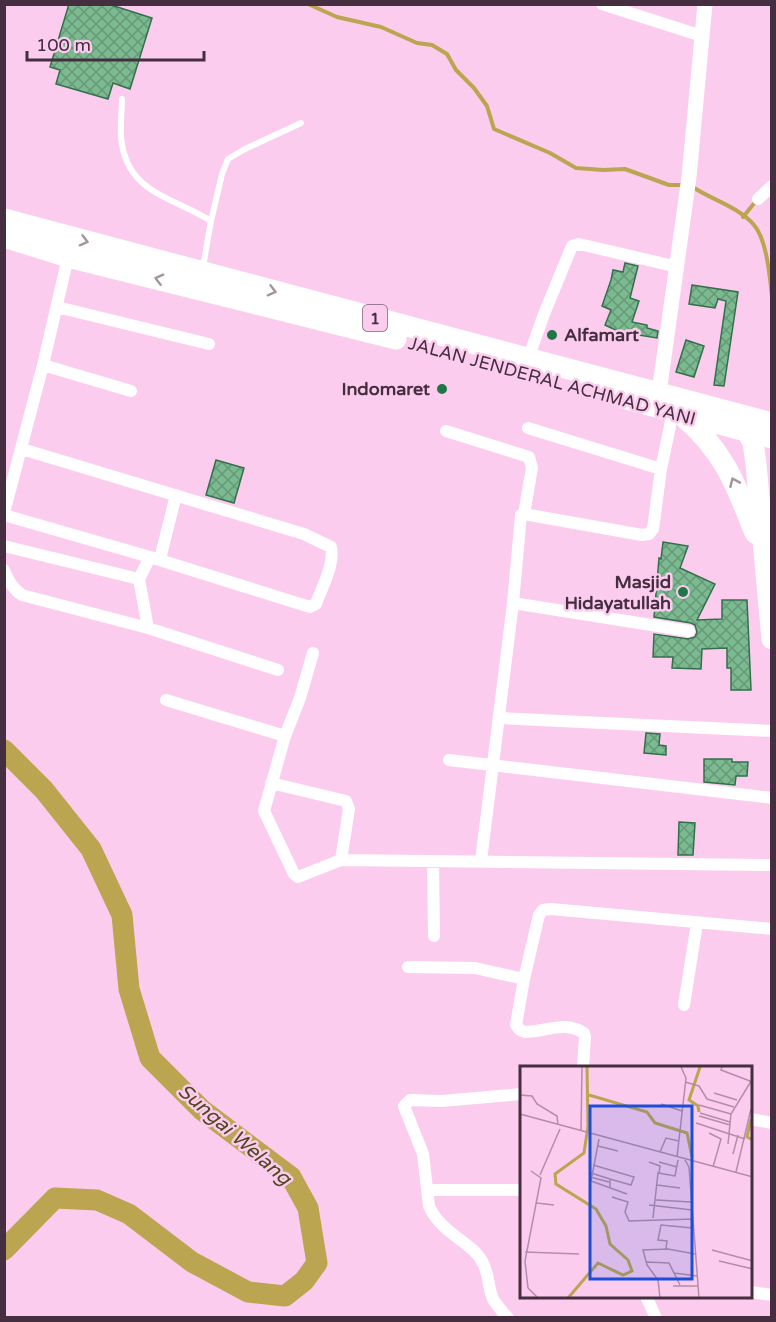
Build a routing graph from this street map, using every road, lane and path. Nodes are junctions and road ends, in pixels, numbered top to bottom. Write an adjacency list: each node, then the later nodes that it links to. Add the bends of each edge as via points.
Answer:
1 (602, 4): 3 (street)
2 (705, 4): 3 (street)
3 (702, 36): 12 (street)
4 (122, 99): 9 (lane, via 121,137 129,168 137,180)
5 (301, 123): 9 (lane, via 228,159)
6 (771, 186): 7 (street)
7 (758, 199)
8 (4, 219): 10 (highway, 1)
9 (211, 221): 13 (lane)
10 (17, 235): 11 (highway, JALAN JENDERAL ACHMAD YANI / 1); 13 (highway, JALAN JENDERAL ACHMAD YANI / 1, one-way to 13)
11 (68, 256): 13 (highway, JALAN JENDERAL ACHMAD YANI / 1, one-way to 11); 14 (street)
12 (678, 267): 16 (street, via 579,244 572,246); 19 (street)
13 (200, 280): 16 (highway, JALAN JENDERAL ACHMAD YANI / 1, one-way to 16); 21 (highway, JALAN JENDERAL ACHMAD YANI / 1)
14 (57, 307): 15 (street); 17 (street)
15 (209, 344)
16 (528, 359): 19 (highway, JALAN JENDERAL ACHMAD YANI / 1)
17 (43, 365): 18 (street); 27 (street)
18 (131, 391)
19 (659, 393): 20 (highway, JALAN JENDERAL ACHMAD YANI / 1)
20 (724, 410): 22 (highway, JALAN JENDERAL ACHMAD YANI / 1); 25 (highway)
21 (678, 414): 25 (highway, JALAN JENDERAL ACHMAD YANI / 1); 28 (street); 33 (highway, one-way to 21, via 733,477 714,447)
22 (771, 423)
23 (528, 428): 28 (street)
24 (446, 431): 31 (street, via 529,457 532,468)
25 (748, 432): 26 (highway, JALAN JENDERAL ACHMAD YANI / 1); 33 (highway, via 756,464)
26 (771, 438)
27 (22, 449): 29 (street); 30 (street)
28 (661, 468): 31 (street, via 649,534)
29 (176, 495): 34 (street); 34 (street, via 304,534 331,546 330,563 316,604 310,607)
30 (4, 514): 34 (street)
31 (524, 514): 37 (street, via 519,519)
32 (4, 546): 36 (street)
33 (764, 556): 40 (highway)
34 (155, 558): 36 (street)
35 (4, 570): 38 (street, via 22,595)
36 (139, 579): 38 (street)
37 (513, 603): 39 (street); 44 (street)
38 (148, 628): 42 (street)
39 (689, 631)
40 (771, 639)
41 (313, 653): 46 (street)
42 (278, 670)
43 (166, 700): 46 (street)
44 (499, 718): 45 (street); 48 (street)
45 (771, 732)
46 (285, 736): 49 (street)
47 (449, 760): 48 (street)
48 (493, 764): 50 (street); 53 (street)
49 (271, 783): 51 (street, via 346,801 350,809); 51 (street, via 264,811 295,876)
50 (771, 798)
51 (341, 860): 52 (street)
52 (433, 861): 53 (street); 57 (street)
53 (481, 861): 54 (street)
54 (771, 865)
55 (697, 922): 56 (street); 59 (street, via 543,910); 60 (street)
56 (771, 929)
57 (434, 936)
58 (408, 967): 59 (street, via 475,968)
59 (524, 979): 61 (street, via 516,1026 525,1032 564,1026 584,1033)
60 (684, 1005)
61 (583, 1066)
62 (520, 1094): 65 (street, via 407,1101 404,1106 423,1154)
63 (752, 1119): 64 (street)
64 (771, 1123)
65 (427, 1190): 66 (street); 70 (street, via 429,1206 439,1223 484,1263 493,1298)
66 (520, 1191)
67 (752, 1292): 68 (street)
68 (771, 1295)
69 (647, 1298): 71 (street)
70 (508, 1317)
71 (656, 1317)

